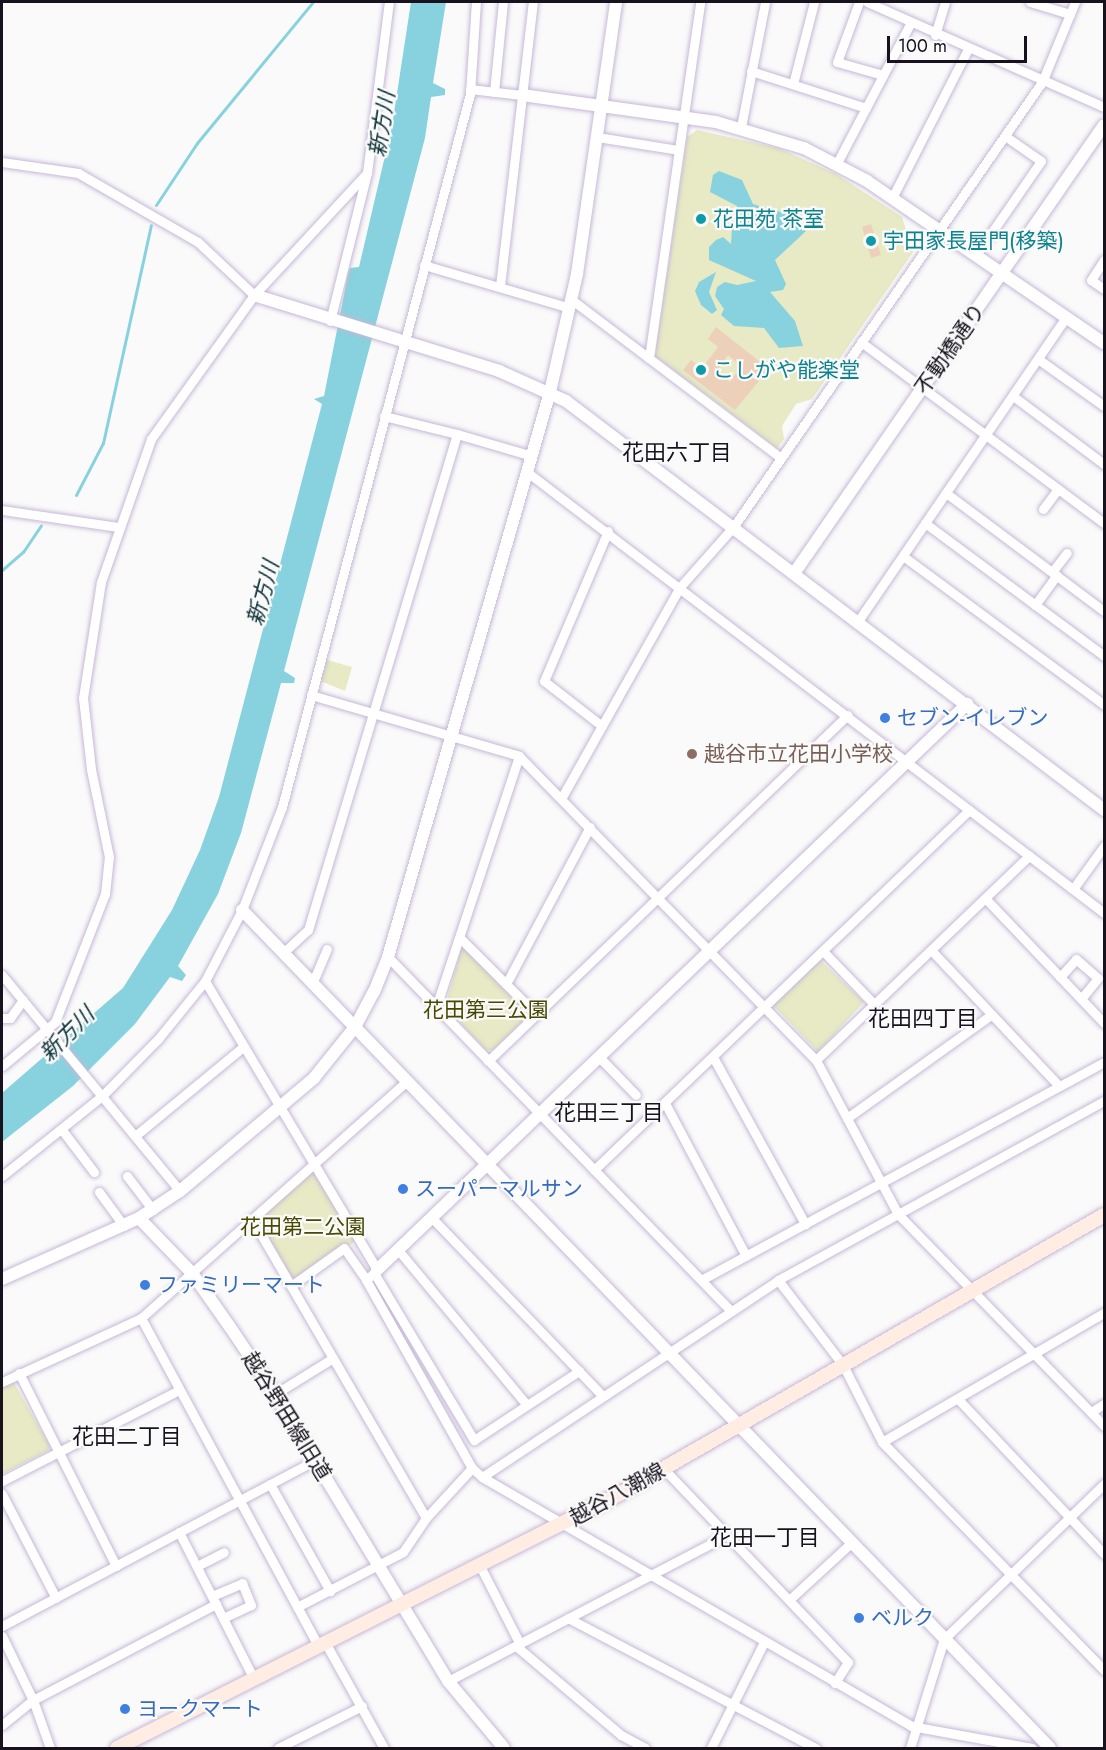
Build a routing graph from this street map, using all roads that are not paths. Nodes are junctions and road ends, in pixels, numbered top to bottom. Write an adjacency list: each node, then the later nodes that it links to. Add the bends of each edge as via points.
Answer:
1 (389, 2): 36 (street)
2 (476, 2): 22 (street)
3 (502, 2): 23 (street)
4 (533, 2): 24 (street)
5 (615, 2): 25 (street)
6 (700, 2): 28 (street)
7 (765, 2): 18 (street)
8 (814, 2): 21 (street)
9 (859, 2): 19 (street, via 837,62)
10 (871, 2): 15 (street)
11 (945, 2): 16 (street)
12 (1030, 2): 14 (street)
13 (1075, 2): 14 (street)
14 (1070, 14): 20 (street)
15 (910, 24): 16 (street); 19 (street)
16 (935, 34): 17 (street)
17 (968, 49): 20 (street); 37 (street)
18 (751, 71): 21 (street); 29 (street)
19 (883, 75): 26 (street)
20 (1042, 82): 27 (street); 31 (street)
21 (793, 84): 26 (street)
22 (470, 89): 23 (street); 41 (street)
23 (494, 92): 24 (street)
24 (522, 96): 25 (street); 43 (street)
25 (601, 106): 28 (street); 32 (street)
26 (866, 108): 35 (street)
27 (1104, 108)
28 (683, 118): 29 (street); 33 (street)
29 (741, 127): 35 (street)
30 (1102, 133): 42 (street, 不動橋通り)
31 (1005, 136): 38 (street); 39 (street, via 1041,161)
32 (597, 137): 33 (street); 46 (street)
33 (678, 150): 52 (street)
34 (2, 162): 45 (street, via 78,173 198,243)
35 (837, 163): 37 (street)
36 (367, 173): 45 (street); 48 (street)
37 (892, 198): 38 (street)
38 (939, 230): 39 (street); 50 (street)
39 (976, 255): 42 (street)
40 (1104, 260): 44 (street, via 1091,280)
41 (424, 265): 43 (street); 49 (street)
42 (1003, 273): 47 (street); 54 (street, 不動橋通り)
43 (500, 286): 46 (street)
44 (1104, 289)
45 (254, 296): 48 (street); 71 (street, via 151,439)
46 (571, 304): 52 (street); 55 (street)
47 (1066, 316): 51 (street); 53 (street)
48 (330, 321): 49 (street)
49 (403, 341): 55 (street); 58 (street)
50 (861, 342): 54 (street); 62 (street)
51 (1104, 343)
52 (649, 358): 62 (street)
53 (1038, 359): 56 (street); 57 (street)
54 (923, 389): 60 (street); 76 (street, 不動橋通り)
55 (550, 392): 61 (street); 72 (street)
56 (1013, 396): 60 (street); 63 (street)
57 (1104, 406)
58 (384, 416): 59 (street); 83 (street)
59 (457, 434): 61 (street); 86 (street)
60 (986, 435): 65 (street); 66 (street)
61 (532, 456): 64 (street)
62 (781, 458): 72 (street)
63 (1104, 464)
64 (527, 472): 73 (street); 89 (street)
65 (1058, 489): 67 (street); 70 (street)
66 (946, 493): 69 (street); 77 (street)
67 (1043, 509)
68 (2, 510): 71 (street)
69 (925, 523): 75 (street); 79 (street)
70 (1104, 523)
71 (118, 526): 125 (street, via 100,582 83,698 109,876 55,1022)
72 (734, 526): 76 (street); 78 (street)
73 (608, 531): 78 (street); 88 (street, via 544,681)
74 (1067, 553): 77 (street)
75 (903, 556): 81 (street); 85 (street)
76 (795, 573): 81 (street)
77 (1055, 574): 79 (street); 80 (street)
78 (680, 587): 87 (street); 88 (street)
79 (1035, 605): 82 (street)
80 (1104, 611)
81 (858, 621): 84 (street)
82 (1104, 656)
83 (311, 695): 86 (street); 101 (street, via 282,807)
84 (967, 704): 91 (street); 94 (street)
85 (1104, 705)
86 (373, 713): 89 (street); 107 (street, via 308,930)
87 (848, 715): 91 (street); 99 (street)
88 (602, 726): 92 (street)
89 (451, 736): 90 (street); 109 (street)
90 (519, 756): 92 (street); 103 (street)
91 (909, 763): 93 (street); 108 (street)
92 (562, 797): 95 (street)
93 (969, 810): 97 (street); 106 (street)
94 (1104, 810)
95 (590, 826): 99 (street); 114 (street)
96 (1104, 846): 98 (street)
97 (1029, 855): 98 (street); 100 (street)
98 (1073, 889): 102 (street)
99 (657, 898): 108 (street); 120 (street)
100 (985, 898): 105 (street); 111 (street)
101 (242, 910): 107 (street); 112 (street)
102 (1104, 914)
103 (461, 939): 114 (street); 118 (street)
104 (327, 949): 113 (street)
105 (931, 950): 117 (street); 121 (street)
106 (823, 951): 117 (street); 119 (street)
107 (283, 953): 113 (street)
108 (710, 954): 119 (street); 128 (street)
109 (388, 957): 118 (street); 124 (street)
110 (2, 975): 116 (street)
111 (1060, 977): 115 (street); 115 (street, via 1076,959 1098,978)
112 (205, 981): 126 (street); 136 (street, via 158,1039)
113 (312, 984): 124 (street)
114 (506, 984): 120 (street)
115 (1081, 999): 123 (street)
116 (23, 1000): 122 (street, via 10,1018); 125 (street)
117 (874, 1005): 129 (street)
118 (436, 1007): 130 (street)
119 (764, 1007): 127 (street); 129 (street)
120 (536, 1014): 130 (street)
121 (992, 1014): 134 (street); 141 (street)
122 (2, 1017)
123 (1104, 1023)
124 (355, 1027): 133 (street); 139 (street)
125 (47, 1029): 132 (street); 136 (street)
126 (244, 1046): 139 (street); 143 (street)
127 (713, 1057): 138 (street); 159 (street)
128 (601, 1059): 135 (street); 140 (street)
129 (816, 1060): 141 (street)
130 (488, 1061): 140 (street)
131 (1104, 1062): 134 (street)
132 (2, 1066)
133 (407, 1081): 144 (street); 145 (street)
134 (1059, 1086): 150 (street)
135 (636, 1095)
136 (102, 1096): 142 (street); 143 (street)
137 (1104, 1101): 154 (street)
138 (665, 1102): 146 (street); 162 (street)
139 (282, 1110): 144 (street); 151 (street)
140 (542, 1116): 145 (street); 146 (street)
141 (847, 1118): 150 (street)
142 (62, 1130): 147 (street); 148 (street)
143 (135, 1136): 151 (street)
144 (314, 1164): 157 (street); 163 (street)
145 (490, 1166): 158 (street); 174 (street)
146 (594, 1170): 167 (street)
147 (94, 1172)
148 (2, 1176)
149 (127, 1176): 153 (street)
150 (881, 1183): 154 (street); 159 (street)
151 (180, 1191): 153 (street)
152 (99, 1192): 160 (street)
153 (153, 1210): 156 (street)
154 (898, 1214): 168 (street); 170 (street)
155 (1104, 1215): 170 (main road, 越谷八潮線)
156 (138, 1218): 160 (street); 164 (street, 越谷野田線旧道)
157 (252, 1219): 164 (street); 169 (street)
158 (434, 1219): 161 (street); 178 (street)
159 (805, 1224): 162 (street)
160 (124, 1226): 165 (street)
161 (399, 1251): 163 (street); 186 (street)
162 (746, 1257): 167 (street)
163 (375, 1272): 166 (street); 186 (street, via 474,1440)
164 (192, 1273): 173 (street); 182 (street, 越谷野田線旧道)
165 (2, 1279)
166 (366, 1280): 169 (street, via 344,1248); 193 (street)
167 (701, 1280): 171 (street)
168 (778, 1280): 171 (street); 177 (street)
169 (291, 1286): 176 (street)
170 (973, 1291): 175 (street); 177 (main road, 越谷八潮線)
171 (731, 1311): 174 (street)
172 (1104, 1313): 175 (street)
173 (141, 1318): 179 (street); 181 (street)
174 (668, 1352): 183 (street); 188 (street)
175 (1034, 1354): 184 (street); 187 (street)
176 (333, 1358): 182 (street); 204 (street)
177 (843, 1365): 188 (main road, 越谷八潮線); 190 (street)
178 (579, 1371): 183 (street); 186 (street)
179 (19, 1373): 180 (street); 191 (street)
180 (2, 1382)
181 (179, 1390): 191 (street); 200 (street)
182 (275, 1394): 192 (street, 越谷野田線旧道)
183 (603, 1396): 195 (street)
184 (958, 1400): 190 (street); 202 (street)
185 (1104, 1404): 187 (street)
186 (527, 1405)
187 (1091, 1412): 189 (street)
188 (739, 1425): 194 (main road, 越谷八潮線); 208 (street)
189 (1104, 1426)
190 (882, 1442): 215 (street)
191 (59, 1452): 196 (street); 211 (street)
192 (315, 1460): 197 (street); 214 (street, 越谷野田線旧道)
193 (472, 1468): 195 (street); 204 (street)
194 (664, 1469): 205 (main road, 越谷八潮線); 207 (street)
195 (482, 1477): 205 (street)
196 (2, 1482)
197 (270, 1484): 200 (street); 217 (street)
198 (1104, 1484): 202 (street)
199 (2, 1494): 201 (street)
200 (239, 1500): 206 (street); 222 (street)
201 (12, 1513): 203 (street); 218 (street)
202 (1070, 1517): 210 (street); 215 (street)
203 (2, 1518)
204 (426, 1518): 214 (street, via 403,1552)
205 (562, 1524): 213 (main road, 越谷八潮線); 216 (street)
206 (179, 1532): 211 (street); 212 (street)
207 (725, 1536): 216 (street); 220 (street)
208 (852, 1542): 220 (street); 227 (street)
209 (224, 1552): 212 (street)
210 (1104, 1554)
211 (116, 1566): 218 (street)
212 (197, 1566): 219 (street)
213 (480, 1566): 221 (main road, 越谷八潮線); 230 (street)
214 (381, 1567): 217 (street); 221 (street, 越谷野田線旧道)
215 (1011, 1574): 227 (street); 231 (street)
216 (649, 1575): 224 (street); 228 (street)
217 (330, 1591): 222 (street)
218 (56, 1598): 225 (street)
219 (214, 1600): 223 (street); 223 (street, via 242,1583 251,1605); 235 (street)
220 (789, 1600): 234 (street, via 848,1662)
221 (403, 1605): 229 (main road, 越谷八潮線); 233 (street, 越谷野田線旧道)
222 (297, 1607): 229 (street)
223 (223, 1618): 232 (street)
224 (568, 1618): 230 (street); 236 (street)
225 (2, 1626)
226 (2, 1636): 235 (street)
227 (944, 1640): 239 (street); 250 (street)
228 (764, 1642): 234 (street); 236 (street)
229 (322, 1645): 232 (main road, 越谷八潮線); 237 (street)
230 (518, 1645): 233 (street); 245 (street, via 621,1735)
231 (1104, 1670)
232 (254, 1679): 242 (main road, 越谷八潮線)
233 (448, 1681): 244 (street, 越谷野田線旧道)
234 (835, 1683): 239 (street)
235 (33, 1700): 238 (street); 241 (street)
236 (732, 1704): 246 (street); 247 (street)
237 (362, 1706): 240 (street); 243 (street)
238 (2, 1725)
239 (917, 1726): 248 (street); 249 (street)
240 (382, 1748)
241 (50, 1749)
242 (117, 1749)
243 (278, 1749)
244 (504, 1749)
245 (645, 1749)
246 (711, 1749)
247 (816, 1749)
248 (910, 1749)
249 (1032, 1749)
250 (1050, 1749)

